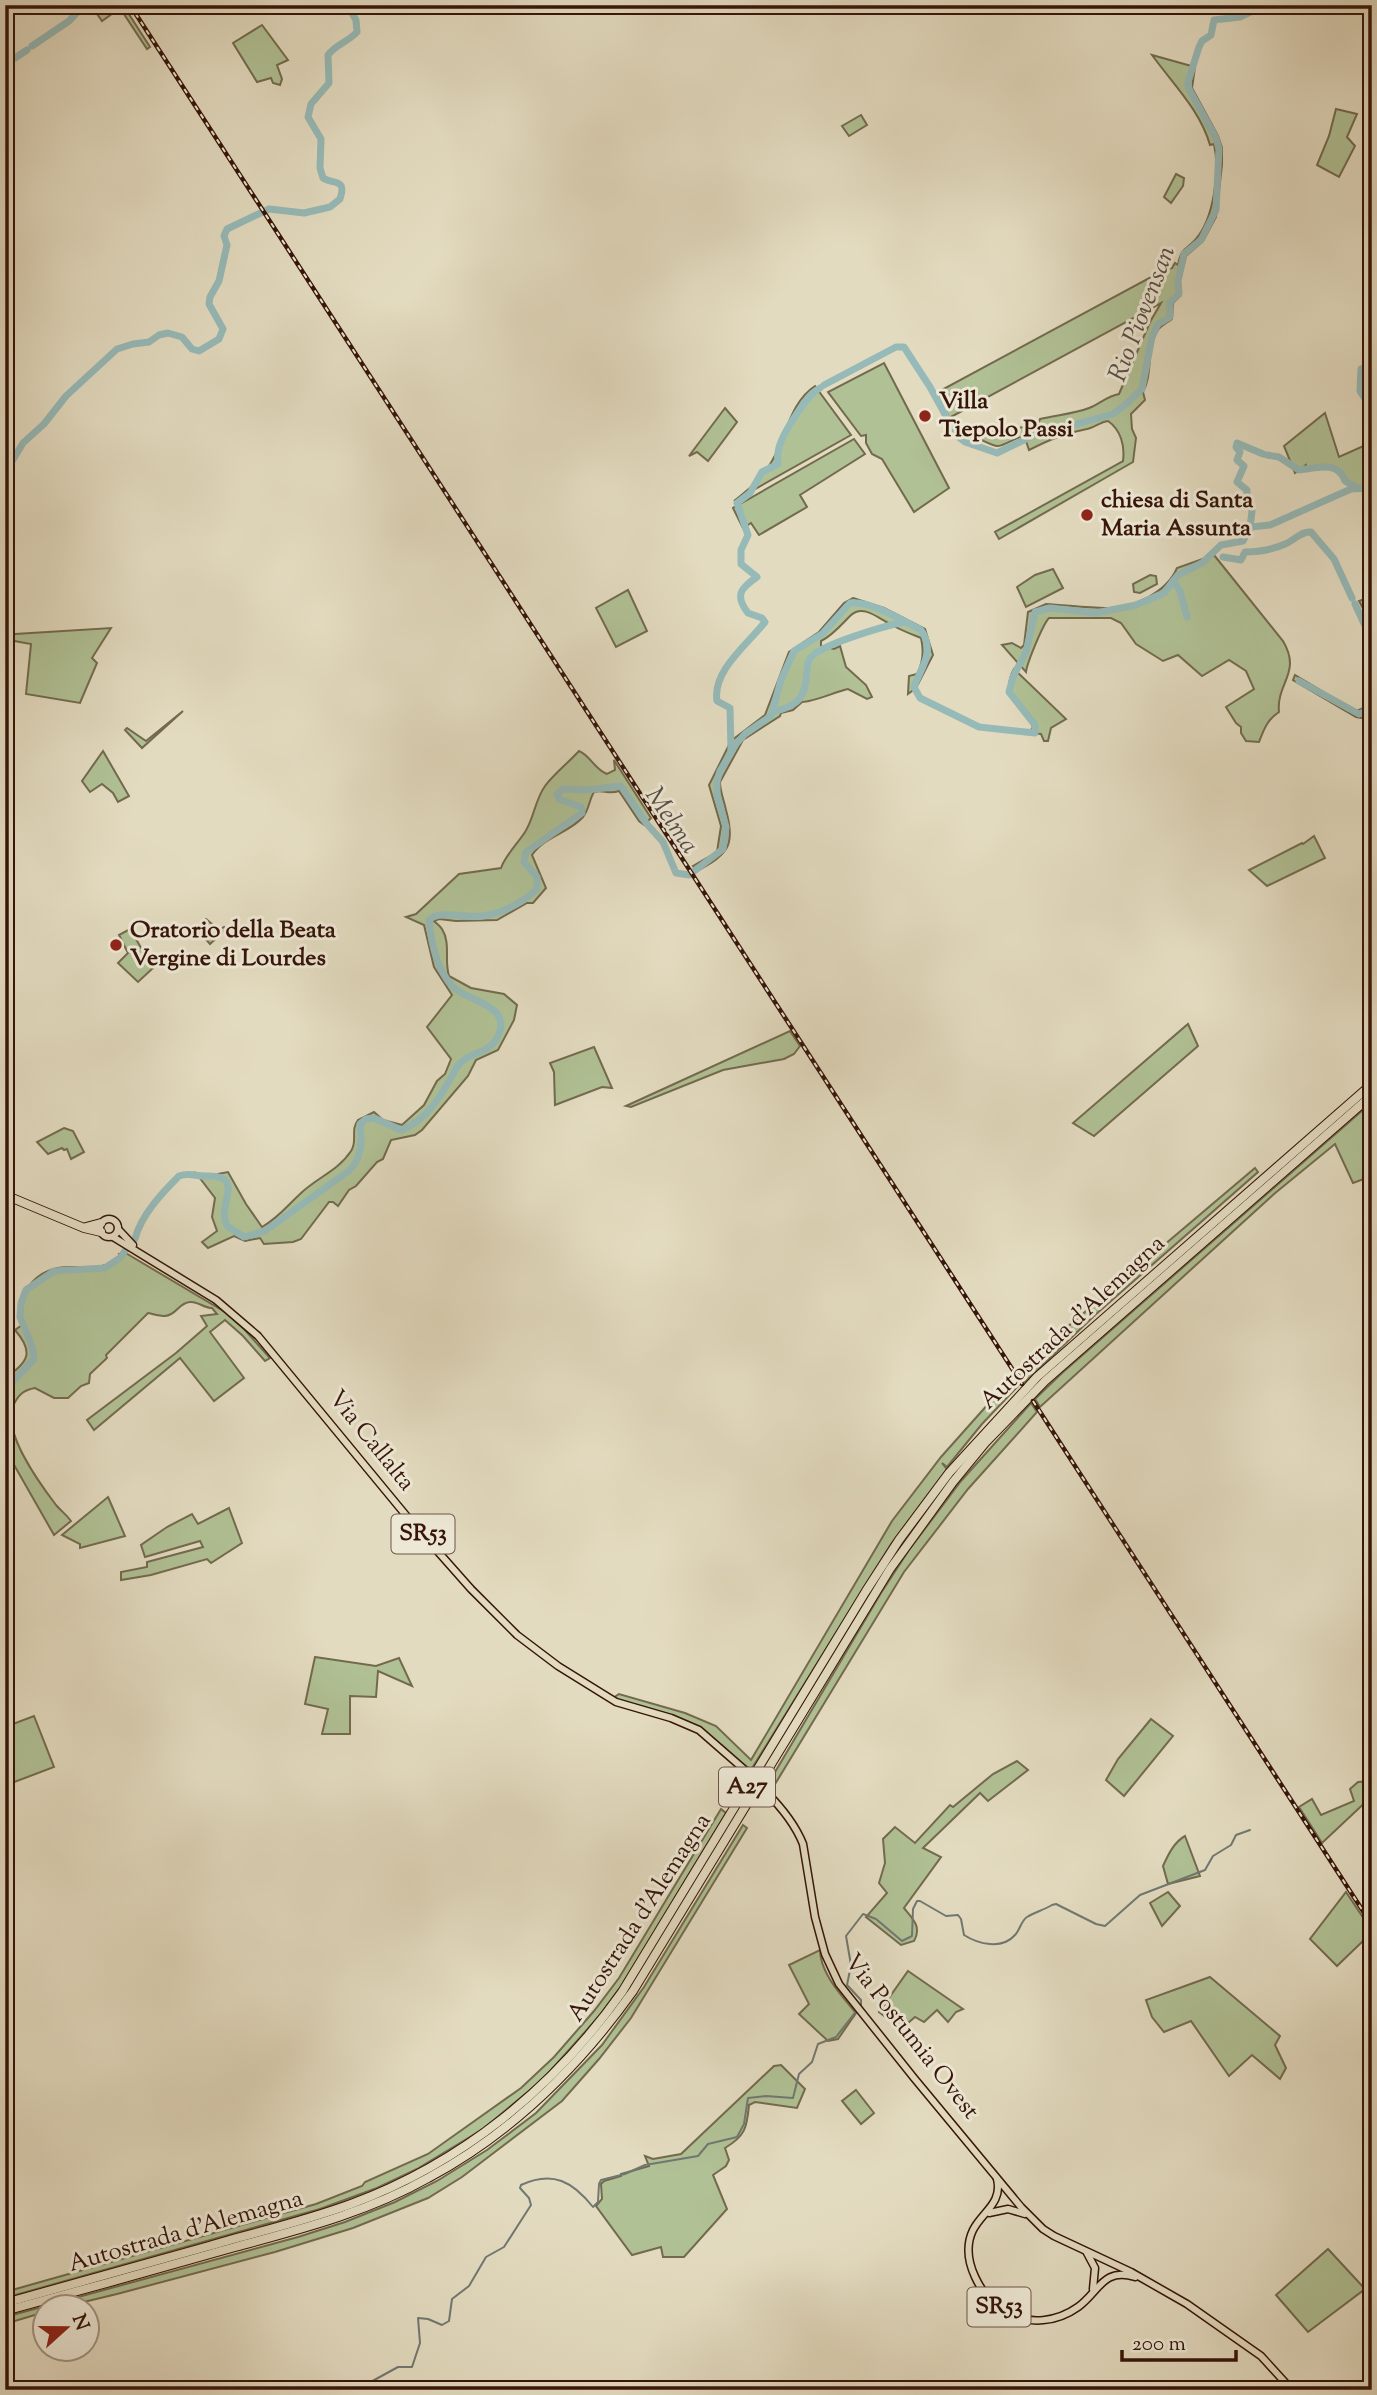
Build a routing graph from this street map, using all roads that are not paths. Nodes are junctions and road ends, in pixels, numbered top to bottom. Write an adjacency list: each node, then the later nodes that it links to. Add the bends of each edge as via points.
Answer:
1 (1372, 1084): 15 (highway, Autostrada d'Alemagna / A27, via 1060,1355 949,1473 866,1591 622,1992 579,2047 527,2099 450,2156 352,2204)
2 (1372, 1095): 16 (highway, Autostrada d'Alemagna / A27, via 1063,1364 969,1462 868,1603 633,1991 590,2047 535,2103 455,2163 374,2204)
3 (5, 1195): 4 (highway, via 83,1228)
4 (101, 1228): 5 (main road, via 112,1219); 6 (main road, via 107,1237)
5 (118, 1229): 6 (main road); 7 (main road, Via Callalta / SR53)
6 (113, 1237): 7 (main road, Via Callalta / SR53)
7 (136, 1249): 8 (main road, Via Callalta / SR53, via 216,1300 258,1336 409,1519 517,1635 615,1702 699,1730)
8 (746, 1771): 9 (main road, Via Postumia Ovest / SR53, bridge, via 798,1832 815,1917 839,1984)
9 (993, 2171): 10 (main road, Via Postumia Ovest / SR53, via 997,2196); 11 (main road, Via Postumia Ovest / SR53)
10 (986, 2214): 11 (main road, Via Postumia Ovest / SR53, via 1009,2209); 14 (main road, Via Postumia Ovest / SR53, via 970,2238 970,2257 984,2292 1000,2308 1017,2317 1045,2320 1078,2307)
11 (1030, 2217): 12 (main road, Via Postumia Ovest / SR53)
12 (1086, 2252): 13 (main road, Via Postumia Ovest / SR53); 14 (main road, via 1095,2268)
13 (1152, 2284): 14 (main road, Via Postumia Ovest / SR53, via 1120,2274); 17 (main road, Via Postumia Ovest / SR53, via 1261,2356)
14 (1093, 2291)
15 (5, 2303)
16 (5, 2311)
17 (1292, 2390)

